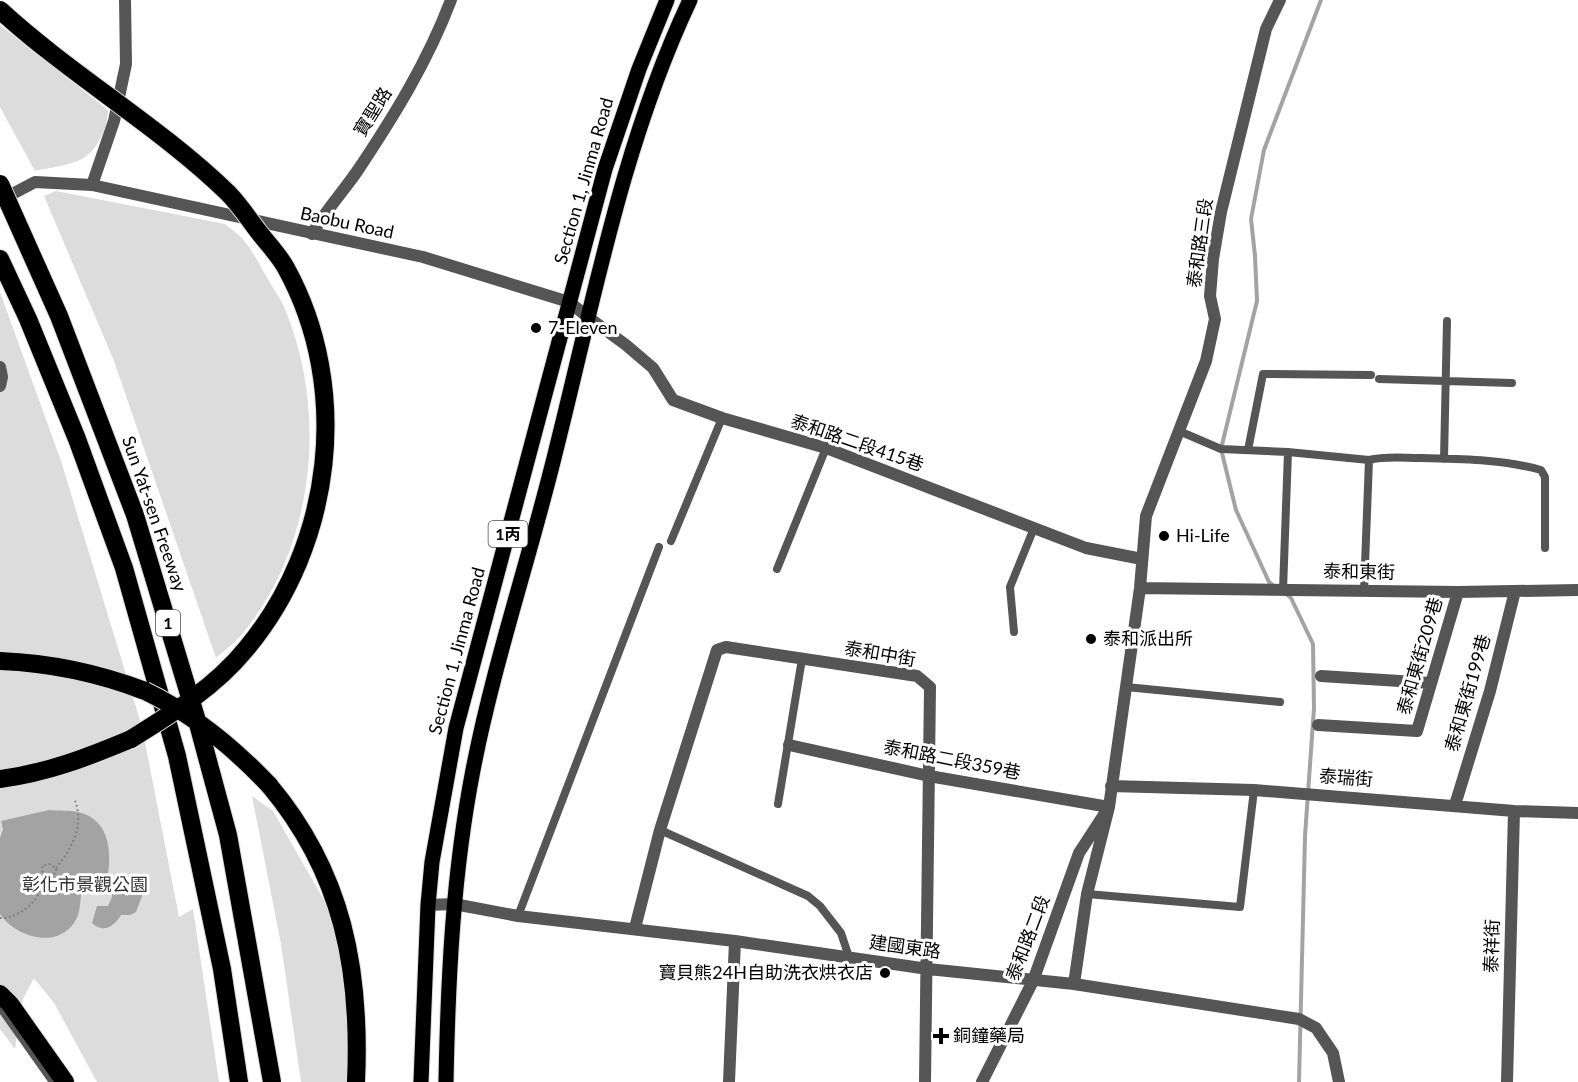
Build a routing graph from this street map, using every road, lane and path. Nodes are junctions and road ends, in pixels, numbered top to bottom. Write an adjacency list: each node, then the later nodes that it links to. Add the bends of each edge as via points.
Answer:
1 (125, 0): 8 (street, via 126,64 114,121)
2 (451, 0): 10 (street, 寶聖路, via 427,56 389,121)
3 (667, 0): 12 (main road, Section 1, Jinma Road / 1丙, via 605,170)
4 (690, 0): 13 (main road, 1丙, via 646,112)
5 (1280, 0): 20 (street, 泰和路三段, via 1266,29 1221,212 1210,296 1215,319 1206,361)
6 (0, 10): 48 (highway, bridge, via 34,42 170,144 230,195 285,266 307,312 318,353 325,439 321,494 307,543 288,587 246,650 188,703 131,739 84,759 31,775)
7 (0, 184): 76 (highway, Sun Yat-sen Freeway / 1, bridge, via 59,316 135,515 228,835)
8 (92, 185): 9 (street, Baobu Road, via 35,182); 10 (street, Baobu Road)
9 (0, 200)
10 (312, 234): 12 (street, Baobu Road, via 423,257)
11 (0, 259): 75 (highway, 1, bridge, via 77,439 124,568 177,756 222,969)
12 (569, 302): 13 (street, Baobu Road); 62 (main road, Section 1, Jinma Road / 1丙, via 456,728)
13 (588, 317): 19 (street, 泰和路二段415巷, via 653,368 673,400); 61 (main road, 1丙, via 473,769)
14 (1447, 321): 16 (lane)
15 (0, 367): 18 (street)
16 (1446, 381): 17 (lane); 22 (lane, via 1263,374); 24 (lane)
17 (1512, 383)
18 (0, 386)
19 (722, 418): 21 (street, 泰和路二段415巷); 27 (lane)
20 (1179, 431): 22 (lane, via 1221,449); 30 (street, 泰和路三段, via 1146,516)
21 (826, 448): 26 (street, 泰和路二段415巷); 31 (lane)
22 (1248, 450): 23 (lane)
23 (1288, 452): 25 (lane); 33 (lane)
24 (1444, 459): 25 (lane); 29 (lane, via 1517,463 1540,470 1545,477)
25 (1369, 460): 35 (lane)
26 (1034, 528): 30 (street, 泰和路二段415巷, via 1086,548); 38 (lane, via 1010,587)
27 (671, 541)
28 (659, 547): 63 (lane)
29 (1545, 548)
30 (1142, 559): 32 (street, 泰和路二段)
31 (777, 569)
32 (1140, 588): 33 (street, 泰和東街); 43 (street, 泰和路二段)
33 (1277, 590): 35 (street, 泰和東街)
34 (1578, 590): 36 (street, 泰和東街)
35 (1364, 591): 37 (street, 泰和東街)
36 (1515, 591): 37 (street, 泰和東街); 53 (street, 泰和東街199巷, via 1490,692)
37 (1458, 592): 42 (street, 泰和東街209巷)
38 (1014, 632)
39 (802, 659): 46 (lane); 47 (street, 泰和中街, via 917,676 930,687); 57 (street, 泰和中街, via 717,650)
40 (0, 661): 77 (highway, bridge, via 71,669 122,682 172,704 221,738 280,798 318,857 341,918 351,960)
41 (1322, 676): 42 (street)
42 (1431, 683): 45 (street, 泰和東街209巷, via 1417,731)
43 (1126, 687): 44 (lane); 49 (street, 泰和路二段)
44 (1280, 702)
45 (1318, 725)
46 (789, 745): 47 (street, 泰和路二段359巷); 52 (lane)
47 (929, 776): 54 (street, 泰和路二段359巷); 68 (street, 泰和中街)
48 (0, 779)
49 (1111, 786): 50 (street, 泰瑞街); 54 (street, 泰和路二段)
50 (1254, 790): 53 (street, 泰瑞街); 60 (lane, via 1240,907)
51 (74, 798): 58 (path, via 76,836)
52 (778, 804)
53 (1455, 805): 55 (street, 泰瑞街)
54 (1109, 807): 60 (street, 泰和路二段); 69 (street, 泰和路二段, via 1079,853)
55 (1514, 811): 56 (street, 泰瑞街); 84 (street, 泰祥街)
56 (1578, 813)
57 (660, 830): 65 (street, 泰和中街); 67 (lane, via 808,896 841,933)
58 (56, 868): 59 (path, via 50,879); 59 (path, via 42,866)
59 (45, 877): 64 (path, via 40,896 13,916)
60 (1087, 894): 70 (street, 泰和路二段)
61 (454, 904): 62 (street, 建國東路); 63 (street, 建國東路); 79 (main road, 1丙)
62 (428, 905): 78 (main road, Section 1, Jinma Road / 1丙)
63 (518, 916): 65 (street, 建國東路)
64 (0, 918)
65 (635, 928): 66 (street, 建國東路)
66 (735, 941): 67 (street, 建國東路); 80 (street)
67 (849, 957): 68 (street, 建國東路)
68 (928, 969): 69 (street, 建國東路); 81 (street, 泰和中街)
69 (1033, 981): 70 (street, 建國東路); 82 (street, 泰和路二段)
70 (1074, 984): 83 (street, 建國東路, via 1303,1021 1316,1028 1333,1053)
71 (0, 994): 74 (highway)
72 (0, 1007): 73 (lane)
73 (53, 1082)
74 (65, 1082)
75 (239, 1082)
76 (272, 1082)
77 (356, 1082)
78 (422, 1082)
79 (446, 1082)
80 (729, 1082)
81 (925, 1082)
82 (982, 1082)
83 (1339, 1082)
84 (1507, 1082)

